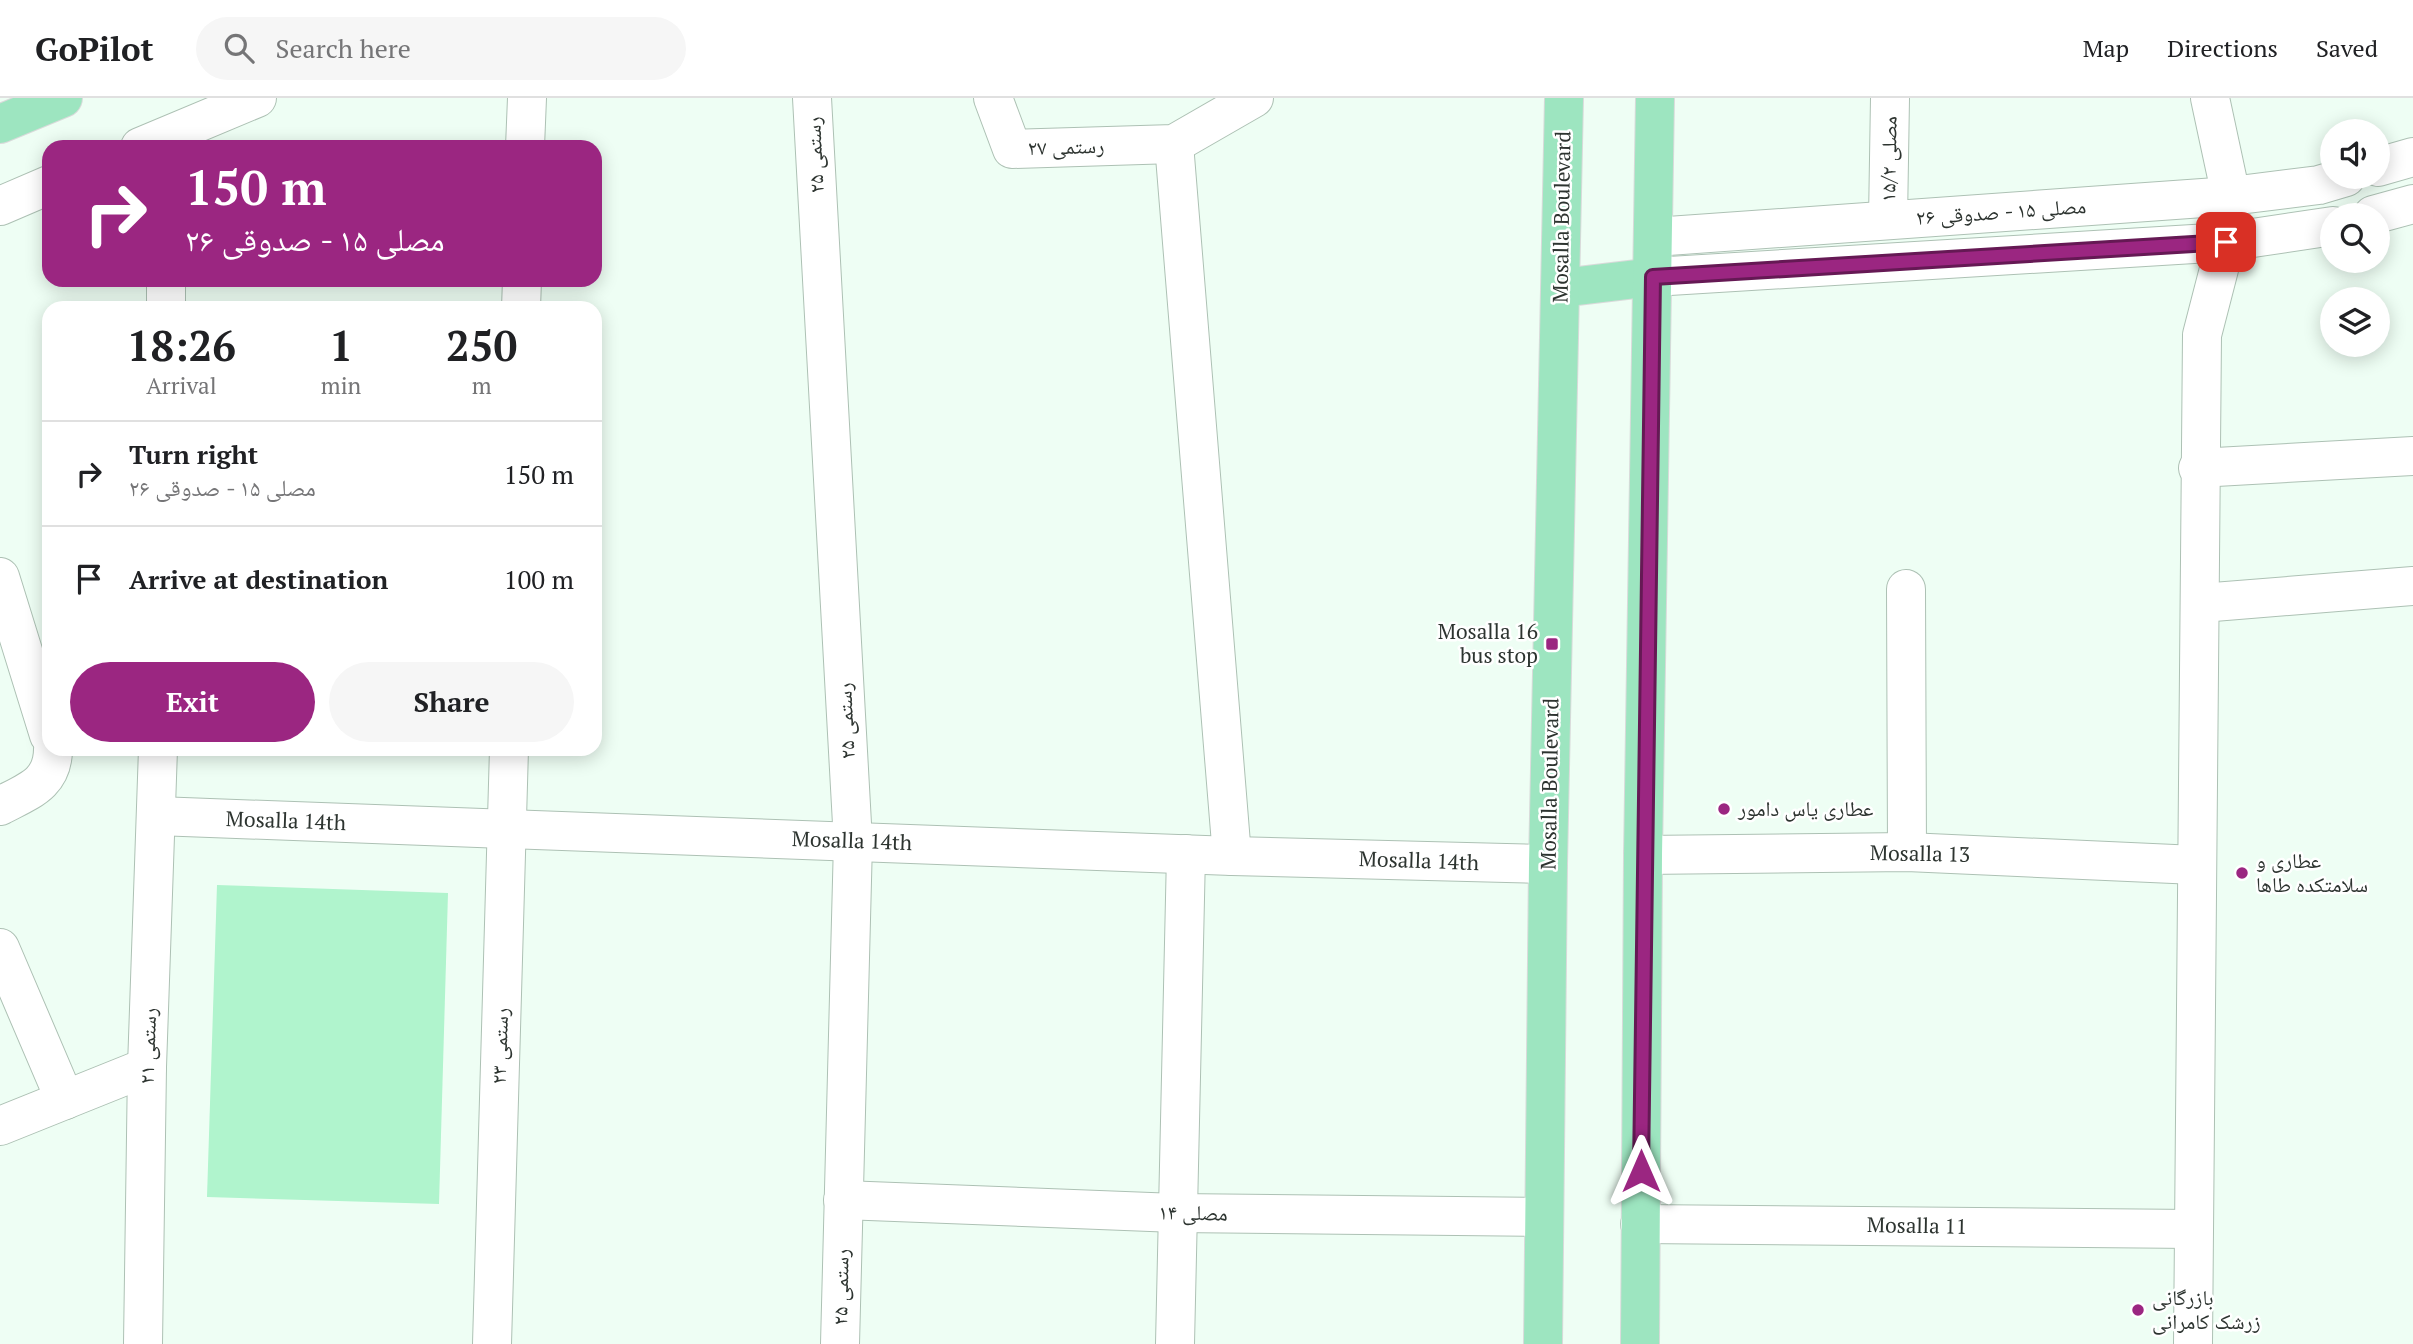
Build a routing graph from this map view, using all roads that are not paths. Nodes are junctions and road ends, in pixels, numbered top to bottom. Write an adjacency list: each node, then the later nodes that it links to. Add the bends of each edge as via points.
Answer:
1 (63, 98): 11 (main road)
2 (257, 98): 12 (street)
3 (527, 98): 13 (street)
4 (812, 98): 42 (street, رستمی ۲۵)
5 (993, 98): 14 (street, رستمی ۲۷, via 1012,149)
6 (1254, 98): 14 (street)
7 (1564, 98): 28 (main road, Mosalla Boulevard)
8 (1655, 98): 25 (main road)
9 (1889, 98): 23 (street, مصلی ۱۵/۲)
10 (2210, 98): 19 (street)
11 (0, 124)
12 (166, 140)
13 (525, 140)
14 (1174, 144): 46 (street)
15 (2413, 157): 16 (street)
16 (2390, 164)
17 (2320, 185): 19 (street, مصلی ۱۵ - صدوقی ۲۶)
18 (42, 188): 21 (street)
19 (2231, 196): 23 (street, مصلی ۱۵ - صدوقی ۲۶)
20 (2413, 204): 22 (street)
21 (0, 206)
22 (2390, 210)
23 (1888, 220): 25 (street, مصلی ۱۵ - صدوقی ۲۶)
24 (2320, 228): 26 (street)
25 (1654, 237): 27 (main road)
26 (2226, 242): 27 (street); 30 (street, via 2202,335)
27 (1653, 277): 28 (main road); 45 (main road)
28 (1560, 288): 47 (main road, Mosalla Boulevard)
29 (2413, 456): 30 (street)
30 (2199, 468): 34 (street)
31 (0, 577): 35 (street)
32 (2413, 586): 34 (street)
33 (1906, 589): 43 (street)
34 (2201, 603): 48 (street)
35 (42, 712)
36 (53, 756): 39 (street, via 53,767 38,785)
37 (158, 756): 40 (street, رستمی ۲۱)
38 (509, 756): 41 (street, رستمی ۲۳)
39 (0, 806)
40 (156, 816): 41 (street, Mosalla 14th); 50 (street, رستمی ۲۱)
41 (506, 829): 42 (street, Mosalla 14th); 59 (street, رستمی ۲۳)
42 (853, 842): 44 (street, Mosalla 14th); 53 (street, رستمی ۲۵)
43 (1907, 852): 45 (street, Mosalla 13); 48 (street, Mosalla 13)
44 (1186, 854): 46 (street, Mosalla 14th); 54 (street)
45 (1643, 855): 56 (main road)
46 (1232, 856): 47 (street, Mosalla 14th)
47 (1548, 864): 55 (main road, Mosalla Boulevard)
48 (2196, 864): 57 (street)
49 (0, 948): 51 (street)
50 (147, 1067): 51 (street); 58 (street, رستمی ۲۱)
51 (65, 1100): 52 (street)
52 (0, 1126)
53 (843, 1200): 54 (street, مصلی ۱۴); 60 (street, رستمی ۲۵)
54 (1176, 1213): 55 (street, مصلی ۱۴); 61 (street)
55 (1544, 1217): 62 (main road, Mosalla Boulevard)
56 (1640, 1224): 57 (street, Mosalla 11); 63 (main road)
57 (2193, 1229): 64 (street)
58 (143, 1344)
59 (492, 1344)
60 (839, 1344)
61 (1175, 1344)
62 (1543, 1344)
63 (1640, 1344)
64 (2193, 1344)

